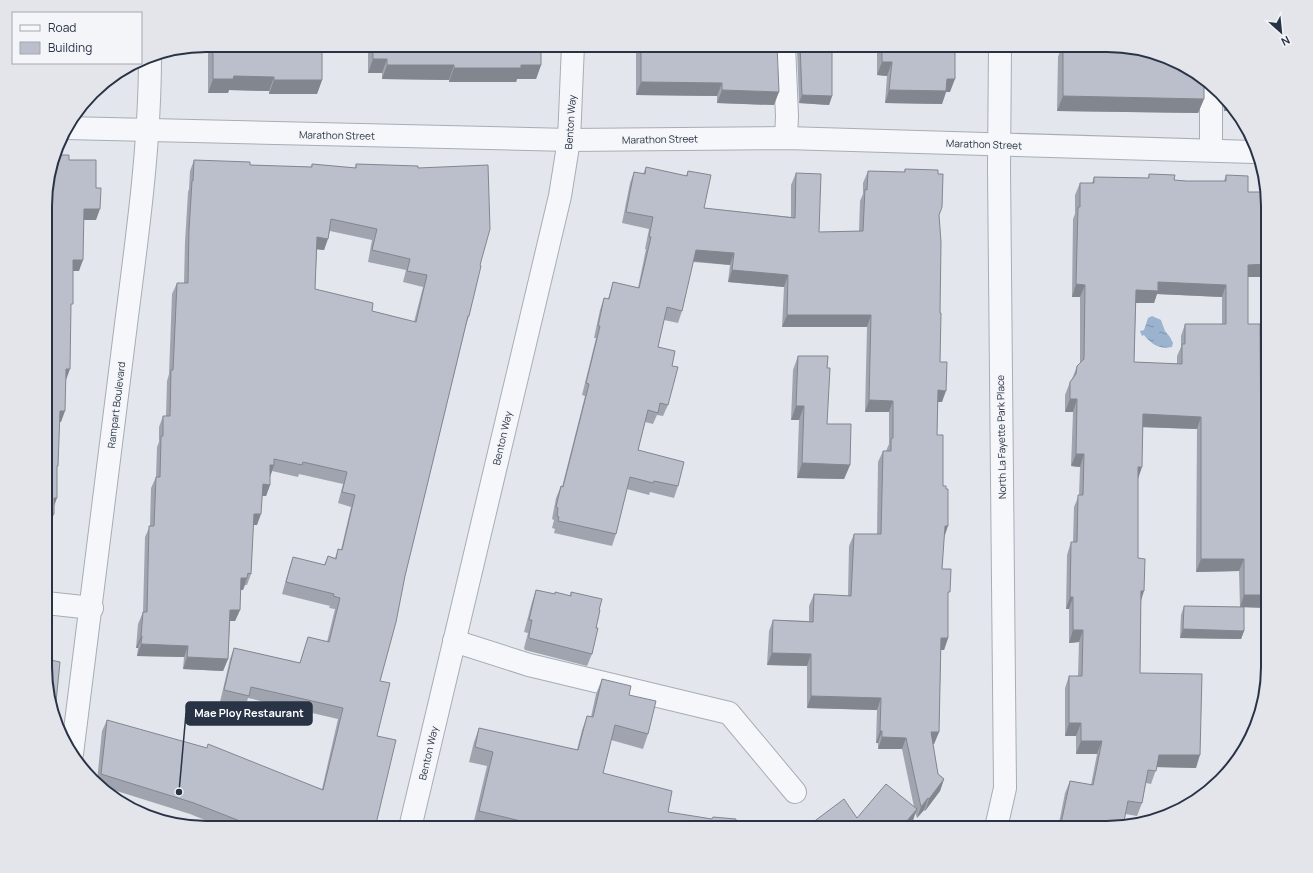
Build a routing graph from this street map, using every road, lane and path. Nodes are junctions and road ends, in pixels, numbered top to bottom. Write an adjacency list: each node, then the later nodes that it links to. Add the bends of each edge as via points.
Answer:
1 (573, 52): 9 (street, Benton Way)
2 (784, 52): 8 (street)
3 (1000, 52): 10 (street, North La Fayette Park Place)
4 (150, 63): 7 (street, Rampart Boulevard)
5 (1211, 92): 11 (street)
6 (73, 128): 7 (street, Marathon Street)
7 (147, 130): 9 (street, Marathon Street); 14 (street, Rampart Boulevard, via 143,184)
8 (786, 138): 9 (street, Marathon Street); 10 (street, Marathon Street)
9 (569, 140): 15 (street, Benton Way, via 560,196)
10 (999, 144): 11 (street, Marathon Street); 19 (street, North La Fayette Park Place, via 1005,788)
11 (1211, 150): 12 (street, Marathon Street)
12 (1251, 152)
13 (52, 604): 14 (street)
14 (92, 608): 16 (street, Rampart Boulevard)
15 (454, 641): 17 (street, via 529,665 729,714); 18 (street, Benton Way)
16 (73, 745)
17 (794, 792)
18 (412, 821)
19 (998, 821)

